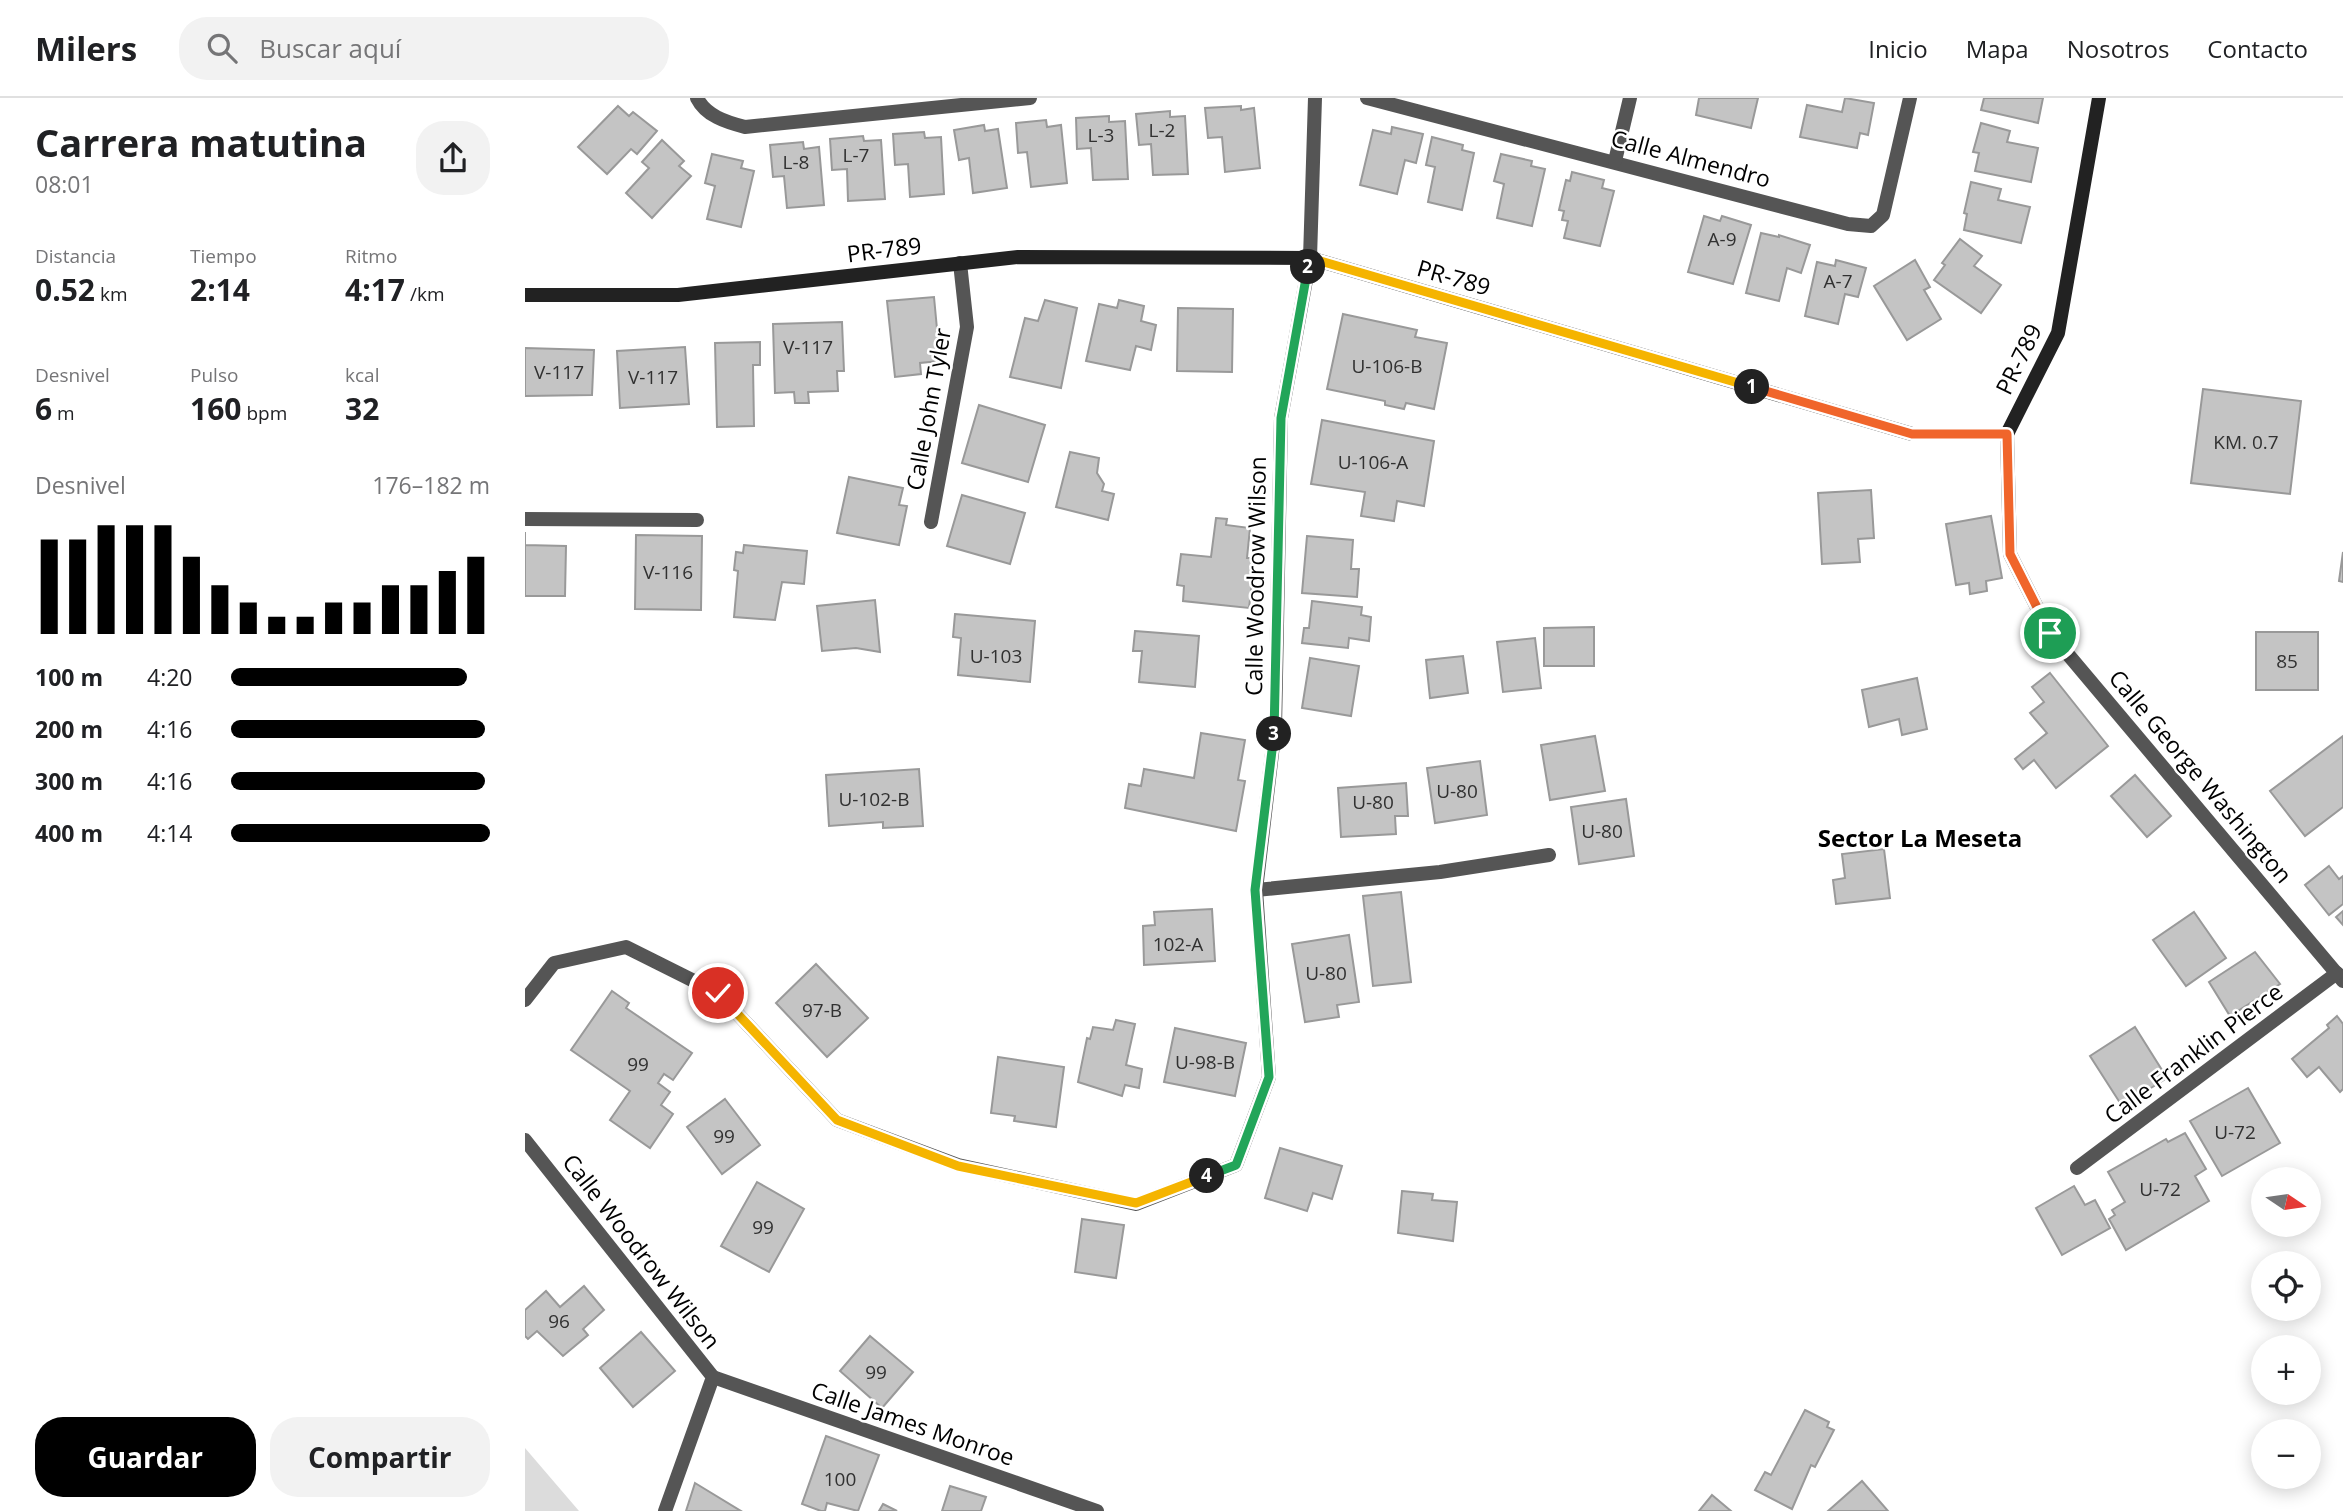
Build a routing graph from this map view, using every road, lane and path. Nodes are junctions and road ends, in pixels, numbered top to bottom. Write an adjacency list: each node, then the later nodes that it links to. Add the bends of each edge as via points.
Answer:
1 (697, 98): 8 (street, via 702,108 745,127)
2 (1030, 98): 8 (street)
3 (1315, 98): 10 (street, Calle Woodrow Wilson)
4 (1367, 98): 9 (street, Calle Almendro)
5 (1630, 98): 9 (street)
6 (1910, 98): 9 (street, Calle Almendro, via 1883,215 1871,226)
7 (2099, 98): 13 (street, PR-789 / PR-789, via 2058,333)
8 (977, 100)
9 (1615, 161)
10 (1310, 258): 11 (street, PR-789 / PR-789, via 1018,257); 13 (street, PR-789 / PR-789, via 1912,434); 18 (street, Calle Woodrow Wilson, via 1281,418 1275,728)
11 (960, 263): 12 (street, PR-789 / PR-789, via 678,295); 16 (street, Calle John Tyler, via 967,327)
12 (525, 295)
13 (2007, 434): 19 (street, Calle George Washington, via 2010,554 2050,633)
14 (525, 519): 15 (street)
15 (697, 520)
16 (931, 522)
17 (1549, 855): 18 (street, via 1440,872)
18 (1255, 890): 20 (street, Calle Woodrow Wilson, via 1269,1077 1236,1165 1136,1203 958,1166 837,1120 718,993 626,947 554,963)
19 (2340, 977): 22 (street, Calle Franklin Pierce)
20 (525, 1000)
21 (525, 1140): 23 (street, Calle Woodrow Wilson)
22 (2077, 1168)
23 (713, 1377): 24 (street, Calle Woodrow Wilson); 25 (street, Calle James Monroe)
24 (665, 1511)
25 (1097, 1511)

